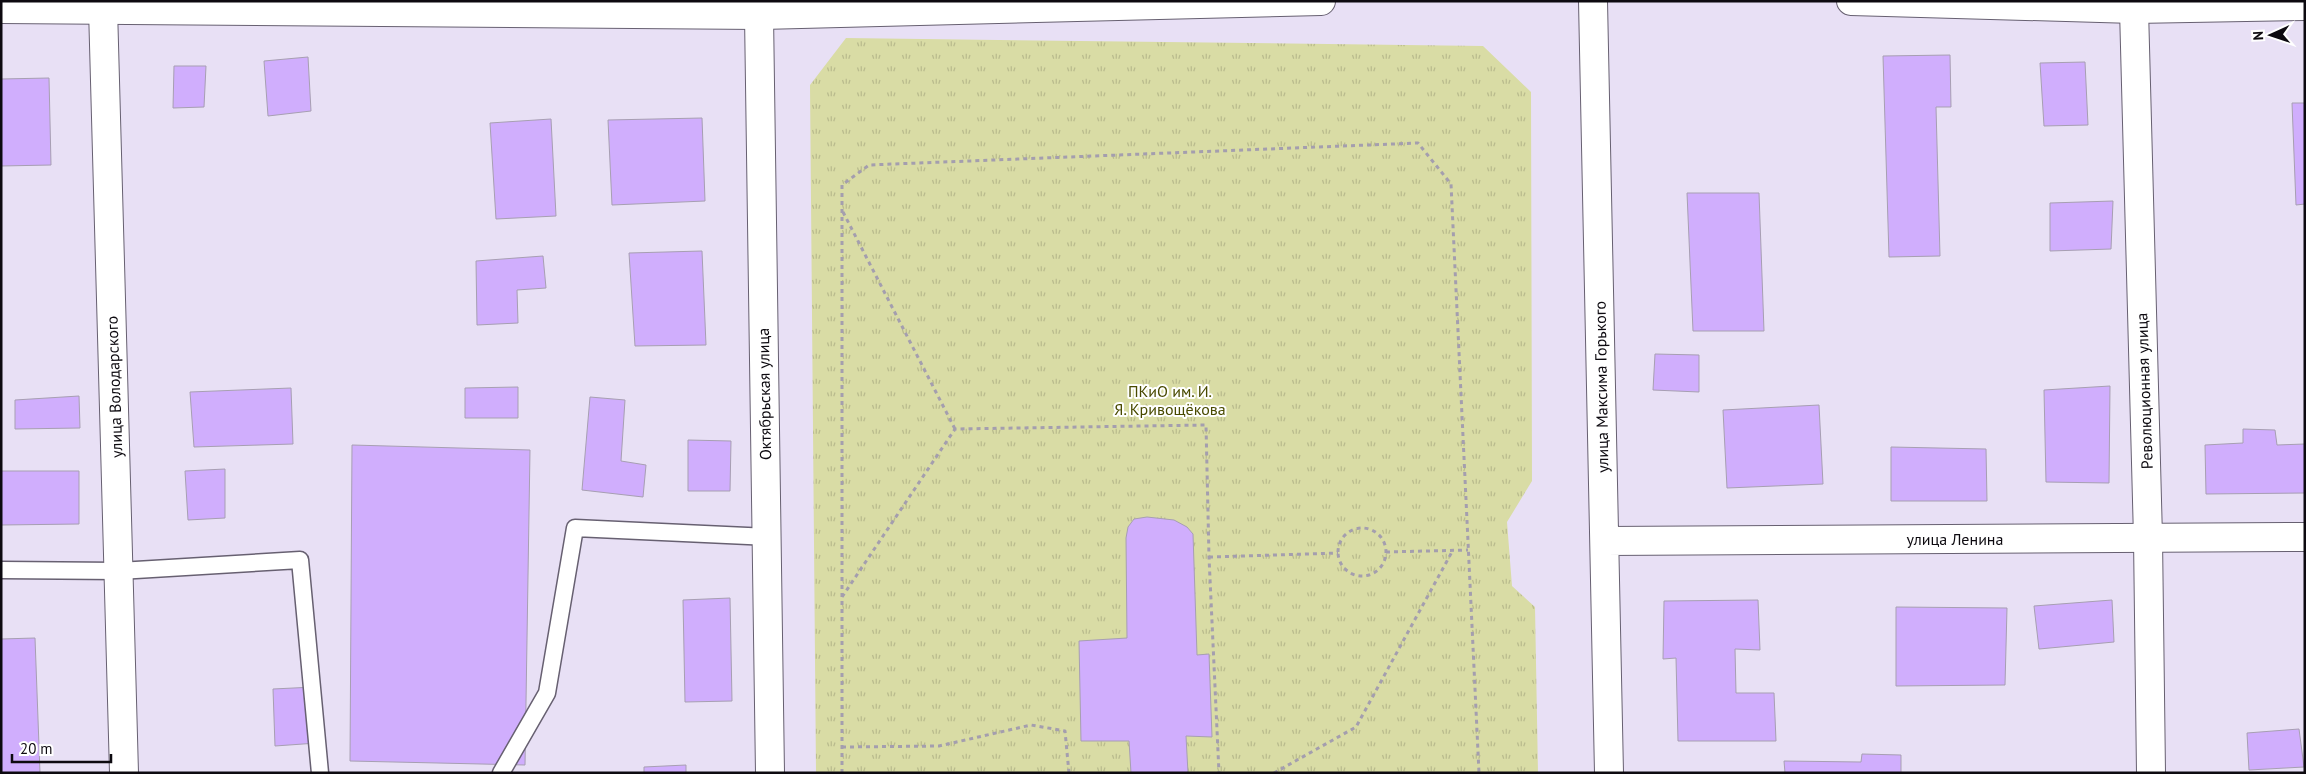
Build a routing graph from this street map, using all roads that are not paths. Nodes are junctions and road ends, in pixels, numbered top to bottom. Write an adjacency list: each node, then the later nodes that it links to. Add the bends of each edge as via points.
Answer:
1 (1321, 1): 6 (street)
2 (1593, 1): 12 (street, улица Максима Горького)
3 (1851, 1): 7 (street)
4 (103, 5): 6 (street); 8 (street); 14 (street, улица Володарского)
5 (2305, 6): 7 (street)
6 (758, 8): 10 (street, Октябрьская улица)
7 (2134, 8): 11 (street, Революционная улица)
8 (1, 9)
9 (2305, 537): 11 (street, улица Ленина)
10 (766, 538): 17 (lane, via 575,528 547,693); 18 (street, Октябрьская улица)
11 (2148, 538): 12 (street, улица Ленина); 20 (street, Революционная улица)
12 (1604, 541): 19 (street, улица Максима Горького)
13 (1, 570): 14 (lane)
14 (119, 571): 15 (street, улица Володарского); 16 (lane, via 300,560)
15 (124, 773)
16 (320, 773)
17 (501, 773)
18 (770, 773)
19 (1609, 773)
20 (2152, 773)

